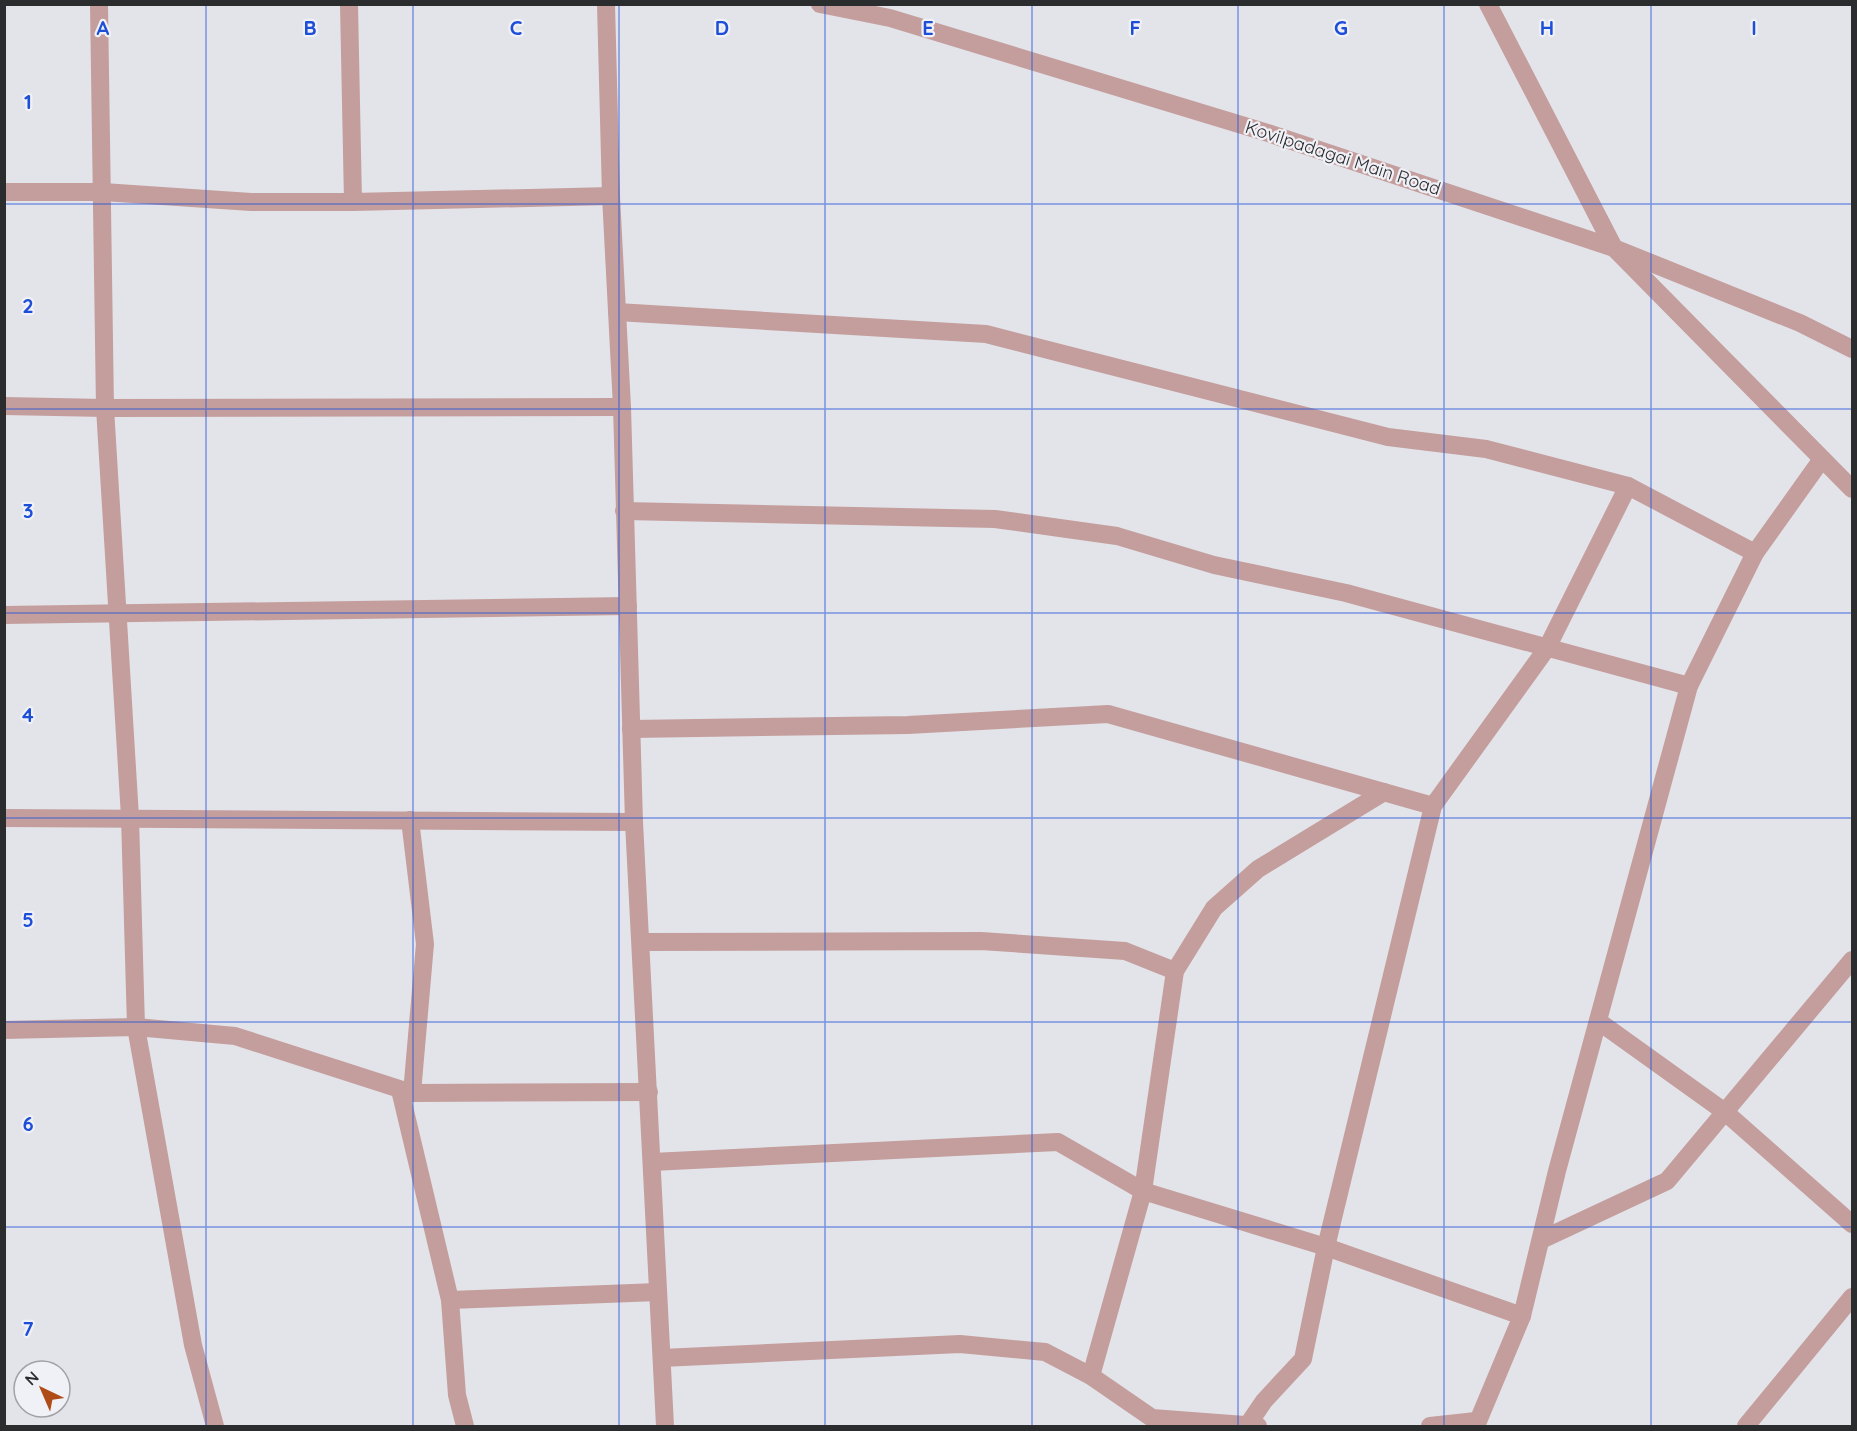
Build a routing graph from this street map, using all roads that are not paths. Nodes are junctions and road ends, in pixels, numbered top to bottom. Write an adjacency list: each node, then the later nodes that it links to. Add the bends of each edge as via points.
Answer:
1 (99, 4): 7 (street)
2 (349, 4): 9 (street)
3 (606, 4): 8 (street)
4 (820, 4): 10 (street, Kovilpadagai Main Road, via 890,18 1256,130)
5 (1488, 4): 10 (street)
6 (4, 192): 7 (street)
7 (103, 192): 9 (street, via 251,202); 15 (street)
8 (611, 196): 9 (street); 11 (street)
9 (352, 202)
10 (1614, 248): 12 (street, Kovilpadagai Main Road, via 1800,323); 16 (street)
11 (617, 312): 14 (street); 17 (street, via 986,334 1388,437 1486,449)
12 (1852, 349)
13 (4, 406): 15 (street)
14 (622, 407): 15 (street); 19 (street)
15 (105, 408): 22 (street)
16 (1822, 459): 18 (street); 20 (street)
17 (1628, 486): 20 (street); 24 (street)
18 (1852, 489)
19 (624, 511): 21 (street); 24 (street, via 994,519 1117,536 1214,565 1346,593)
20 (1755, 553): 25 (street)
21 (628, 606): 22 (street); 26 (street)
22 (117, 614): 23 (street); 29 (street)
23 (4, 615)
24 (1547, 648): 25 (street); 28 (street)
25 (1689, 686): 36 (street)
26 (631, 729): 27 (street, via 908,725 1108,714); 32 (street)
27 (1384, 792): 28 (street); 35 (street, via 1258,869 1214,908)
28 (1432, 806): 46 (street)
29 (130, 817): 30 (street); 31 (street); 37 (street)
30 (4, 818)
31 (410, 820): 32 (street); 39 (street, via 425,944)
32 (634, 822): 33 (street)
33 (641, 942): 35 (street, via 981,941 1125,951); 40 (street)
34 (1852, 960): 41 (street)
35 (1175, 970): 43 (street)
36 (1598, 1021): 41 (street); 45 (street)
37 (136, 1028): 38 (street); 39 (street, via 235,1036); 55 (street, via 193,1345)
38 (4, 1030)
39 (406, 1091): 40 (street); 49 (street)
40 (649, 1092): 42 (street)
41 (1725, 1112): 44 (street); 45 (street, via 1667,1180)
42 (652, 1162): 43 (street, via 1059,1142); 47 (street)
43 (1143, 1191): 46 (street); 52 (street)
44 (1852, 1224)
45 (1541, 1240): 50 (street)
46 (1326, 1248): 50 (street); 58 (street, via 1303,1359)
47 (658, 1292): 49 (street); 51 (street)
48 (1852, 1297): 60 (street)
49 (450, 1300): 56 (street, via 457,1395)
50 (1522, 1316): 54 (street)
51 (662, 1358): 52 (street, via 960,1344 1046,1352); 57 (street)
52 (1091, 1376): 53 (street)
53 (1148, 1422): 58 (street)
54 (1475, 1425): 59 (street)
55 (215, 1426)
56 (465, 1426)
57 (665, 1426)
58 (1252, 1426)
59 (1431, 1426)
60 (1746, 1426)

